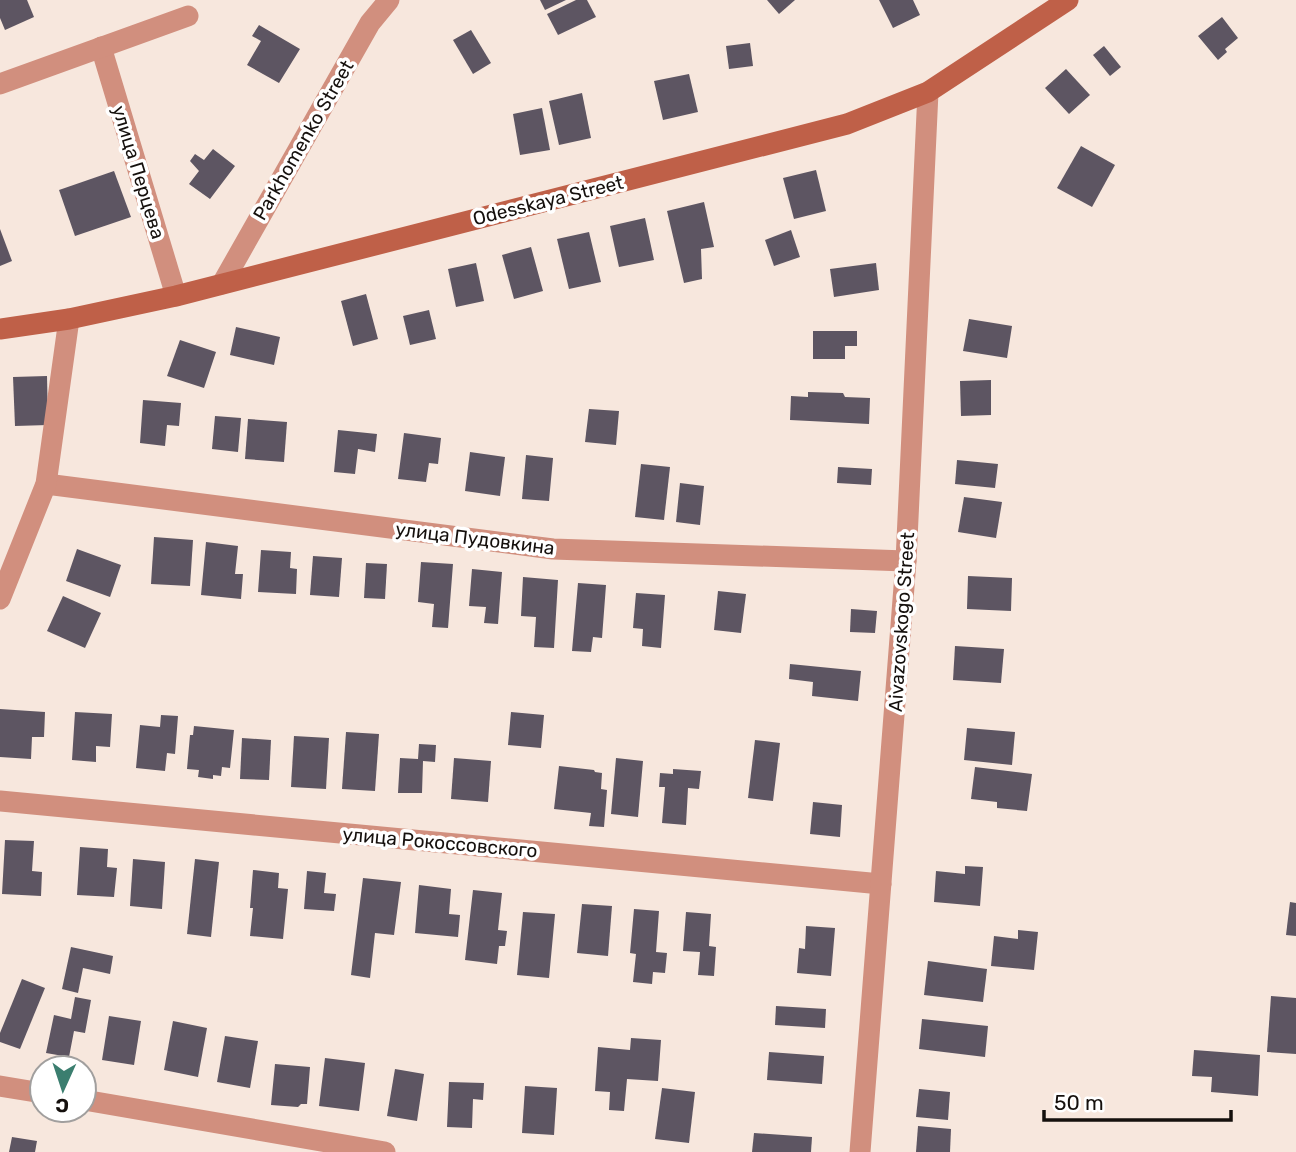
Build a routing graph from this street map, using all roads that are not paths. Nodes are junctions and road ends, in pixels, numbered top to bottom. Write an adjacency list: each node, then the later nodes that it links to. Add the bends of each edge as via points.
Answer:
1 (389, 0): 7 (street, Parkhomenko Street, via 370,23)
2 (1068, 0): 6 (main road, Odesskaya Street)
3 (188, 16): 4 (street)
4 (101, 47): 5 (street); 8 (street, улица Перцева)
5 (0, 84)
6 (928, 92): 7 (main road, Odesskaya Street, via 847,124); 12 (street, Aivazovskogo Street)
7 (222, 284): 8 (main road, Odesskaya Street)
8 (176, 296): 9 (main road, Odesskaya Street)
9 (69, 319): 10 (main road, Odesskaya Street); 11 (street)
10 (0, 329)
11 (46, 484): 12 (street, улица Пудовкина, via 553,549); 13 (street)
12 (906, 561): 16 (street, Aivazovskogo Street)
13 (5, 576): 14 (street)
14 (0, 599)
15 (0, 800): 16 (street, улица Рокоссовского)
16 (881, 884): 21 (street, Aivazovskogo Street)
17 (0, 1086): 18 (street)
18 (28, 1091)
19 (98, 1102): 20 (street)
20 (385, 1152)
21 (860, 1152)

